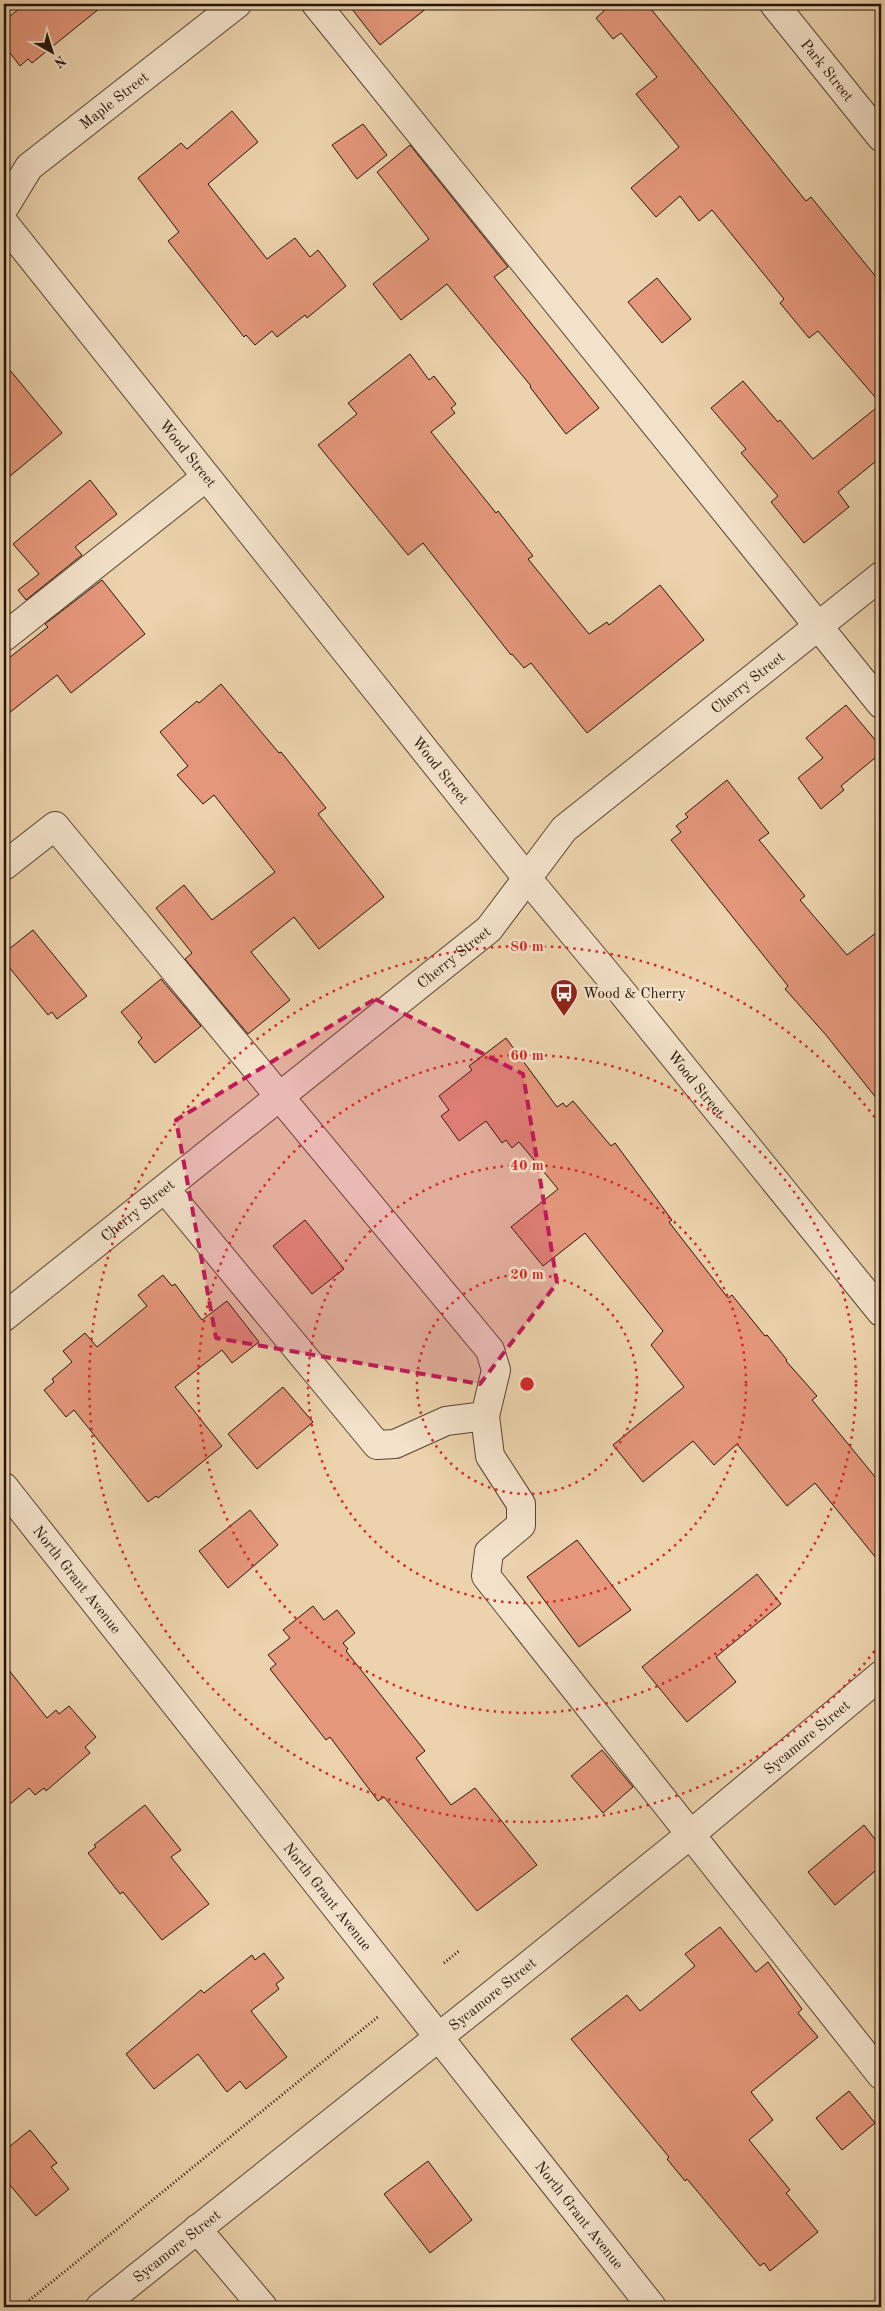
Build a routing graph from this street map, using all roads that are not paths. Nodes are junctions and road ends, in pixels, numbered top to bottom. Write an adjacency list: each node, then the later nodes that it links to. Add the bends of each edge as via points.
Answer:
1 (237, 4): 5 (street, Maple Street, via 29,167)
2 (316, 4): 9 (street)
3 (774, 4): 4 (street, Park Street)
4 (881, 137)
5 (4, 208)
6 (4, 223): 7 (street, Wood Street)
7 (206, 477): 10 (street); 13 (street, Wood Street)
8 (881, 576): 9 (street, Cherry Street)
9 (819, 626): 11 (street); 13 (street, Cherry Street, via 564,829)
10 (4, 637)
11 (881, 704)
12 (4, 866): 14 (street, via 55,826)
13 (526, 877): 14 (street, Cherry Street, via 489,929); 16 (street, Wood Street)
14 (278, 1097): 15 (street, Cherry Street); 18 (street, via 490,1350 496,1370)
15 (164, 1189): 17 (street, Cherry Street); 18 (street, via 377,1445 395,1444 446,1421)
16 (881, 1312)
17 (4, 1317)
18 (485, 1416): 21 (street, via 490,1456 521,1504 521,1525 489,1552 486,1576)
19 (4, 1487): 22 (street, North Grant Avenue)
20 (881, 1675): 21 (street, Sycamore Street)
21 (691, 1834): 22 (street, Sycamore Street); 23 (street)
22 (439, 2037): 24 (street, Sycamore Street); 27 (street, North Grant Avenue)
23 (881, 2075)
24 (196, 2229): 25 (street, Sycamore Street); 26 (street)
25 (100, 2307)
26 (262, 2307)
27 (652, 2307)

